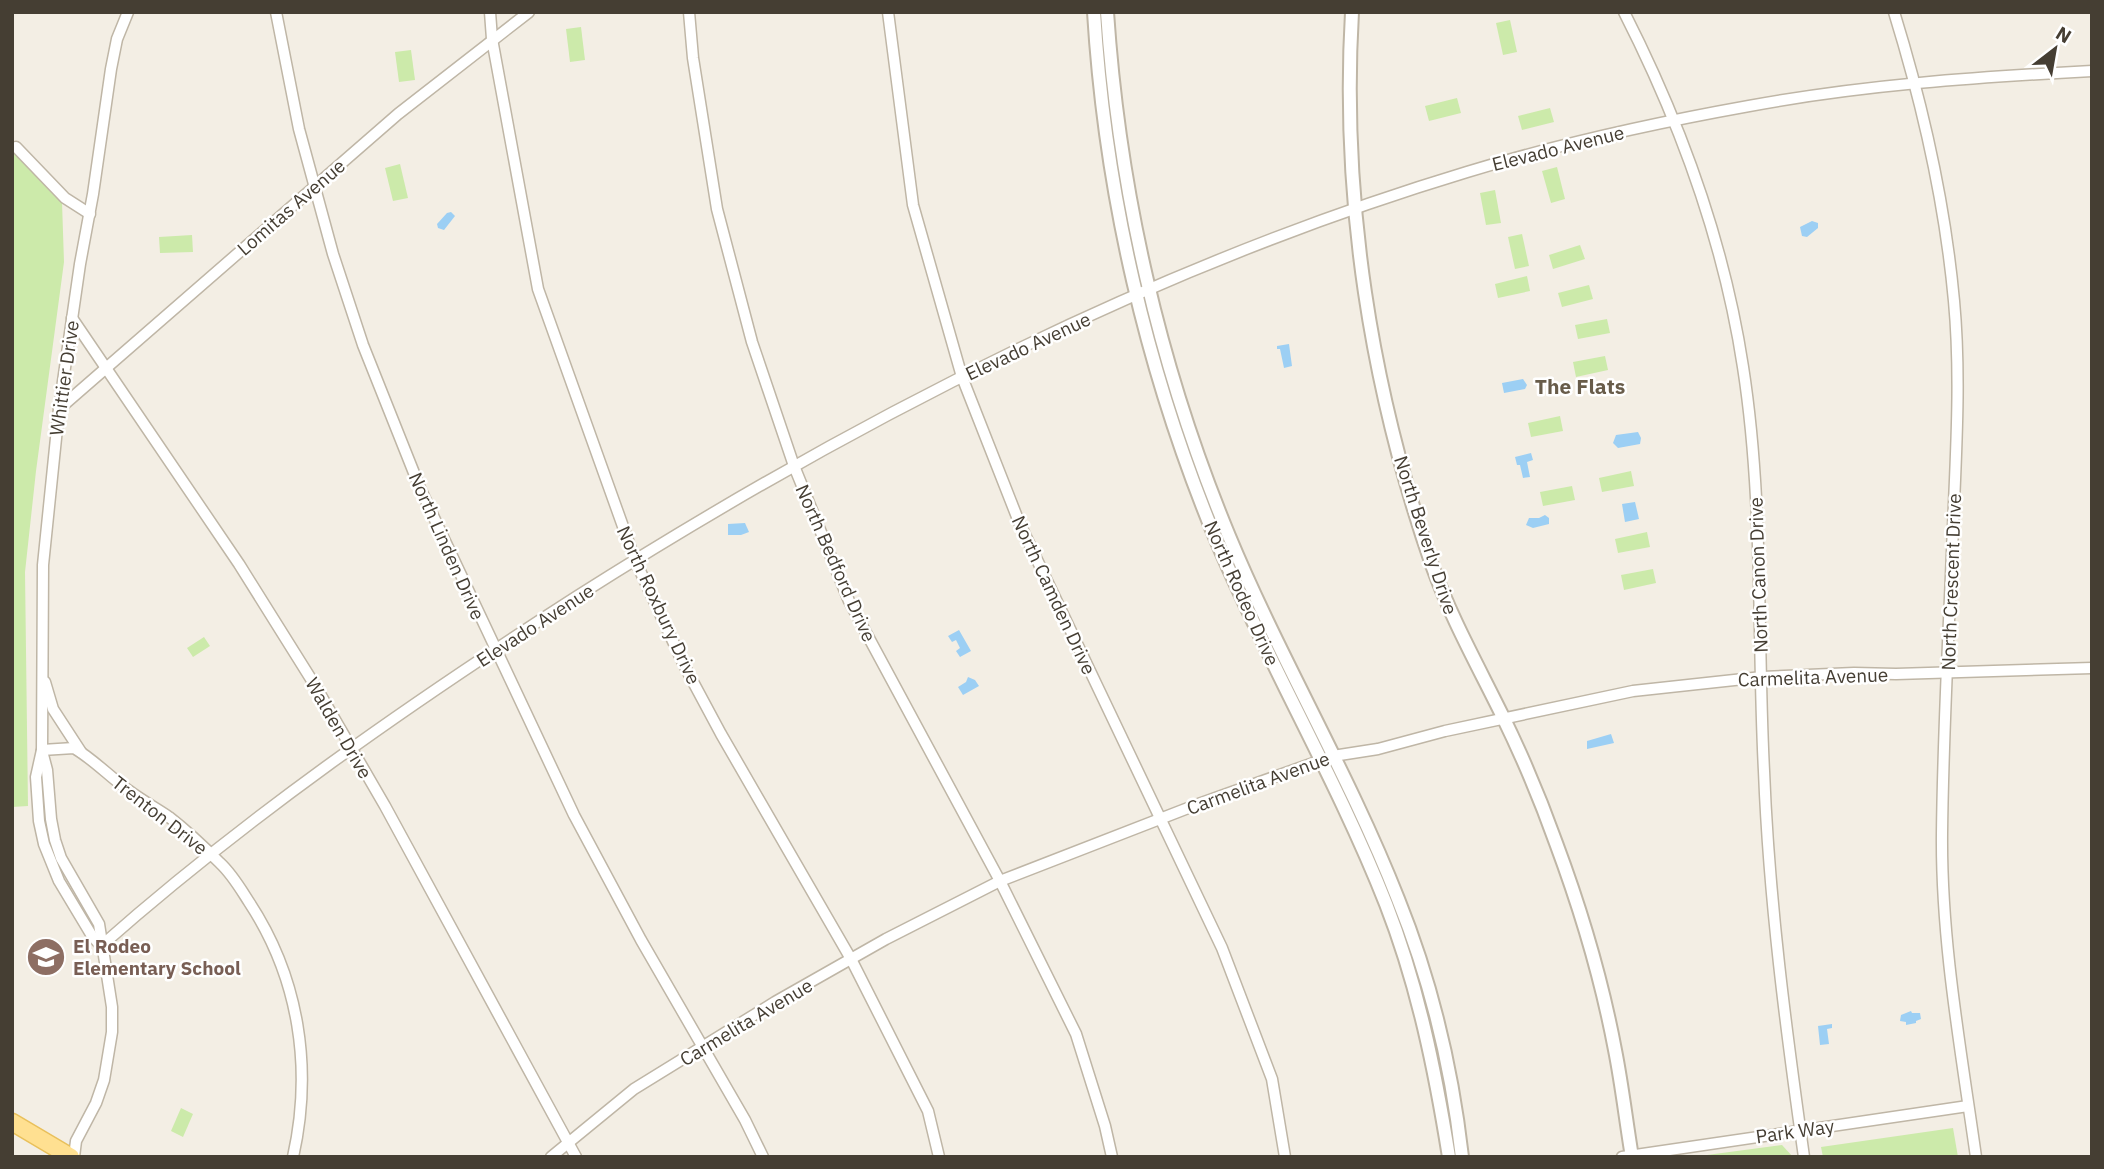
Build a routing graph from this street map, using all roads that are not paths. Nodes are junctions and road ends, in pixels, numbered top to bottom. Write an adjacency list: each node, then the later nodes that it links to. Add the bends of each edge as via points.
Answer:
1 (128, 12): 19 (street, Whittier Drive, via 111,69)
2 (276, 12): 17 (street, North Linden Drive)
3 (490, 12): 12 (street, North Roxbury Drive)
4 (529, 12): 12 (street, Lomitas Avenue)
5 (689, 12): 26 (street, North Bedford Drive, via 718,209 752,342)
6 (888, 12): 24 (street, North Camden Drive, via 913,205)
7 (1094, 12): 21 (street, North Rodeo Drive, via 1109,156)
8 (1107, 12): 20 (street, North Rodeo Drive, via 1123,154)
9 (1352, 12): 18 (street, North Beverly Drive, via 1349,136)
10 (1624, 12): 15 (street, North Canon Drive)
11 (1894, 12): 14 (street, North Crescent Drive)
12 (492, 39): 17 (street, Lomitas Avenue); 27 (street, North Roxbury Drive, via 538,289)
13 (2092, 71): 14 (street, Elevado Avenue)
14 (1916, 83): 15 (street, Elevado Avenue, via 1795,98); 30 (street, North Crescent Drive, via 1940,192 1954,301 1958,399)
15 (1675, 120): 18 (street, Elevado Avenue, via 1494,164); 32 (street, North Canon Drive, via 1716,243 1743,368 1753,458)
16 (16, 147): 19 (street, via 65,198)
17 (314, 187): 23 (street, Lomitas Avenue); 28 (street, North Linden Drive, via 380,391)
18 (1354, 210): 20 (street, Elevado Avenue); 33 (street, North Beverly Drive, via 1377,363 1415,513 1459,633)
19 (90, 214): 22 (street, Whittier Drive)
20 (1150, 290): 21 (street, Elevado Avenue); 37 (street, North Rodeo Drive, via 1173,378 1214,498)
21 (1137, 296): 24 (street, Elevado Avenue); 37 (street, North Rodeo Drive, via 1160,382 1206,515 1250,615)
22 (72, 318): 23 (street, Walden Drive); 25 (street, Whittier Drive)
23 (106, 368): 25 (street, Lomitas Avenue); 34 (street, Walden Drive, via 239,564)
24 (962, 377): 26 (street, Elevado Avenue); 38 (street, North Camden Drive, via 1019,522)
25 (59, 409): 31 (street, Whittier Drive, via 43,565)
26 (794, 466): 27 (street, Elevado Avenue); 40 (street, North Bedford Drive, via 849,601)
27 (635, 561): 28 (street, Elevado Avenue); 42 (street, North Roxbury Drive, via 721,734)
28 (495, 650): 34 (street, Elevado Avenue); 43 (street, North Linden Drive, via 606,877)
29 (2092, 668): 30 (street, Carmelita Avenue)
30 (1947, 671): 32 (street, Carmelita Avenue); 44 (street, North Crescent Drive, via 1944,909)
31 (42, 672): 35 (street, Whittier Drive); 36 (street, Trenton Drive, via 53,709)
32 (1762, 677): 33 (street, Carmelita Avenue, via 1633,691); 46 (street, North Canon Drive, via 1770,877)
33 (1503, 718): 37 (street, Carmelita Avenue); 48 (street, North Beverly Drive, via 1557,844 1584,930 1615,1050)
34 (351, 748): 39 (street, Elevado Avenue); 47 (street, Walden Drive)
35 (42, 750): 36 (street, via 74,748); 41 (street, Whittier Drive, via 55,840 99,924)
36 (82, 753): 39 (street, Trenton Drive, via 183,828)
37 (1327, 758): 38 (street, Carmelita Avenue); 57 (street, North Rodeo Drive, via 1406,963 1429,1042); 58 (street, North Rodeo Drive, via 1385,866 1415,947 1442,1040)
38 (1161, 819): 40 (street, Carmelita Avenue); 56 (street, North Camden Drive, via 1222,948 1272,1079)
39 (211, 855): 41 (street, Elevado Avenue); 50 (street, Trenton Drive, via 231,875 260,918 290,986 303,1058 300,1129)
40 (1000, 881): 42 (street, Carmelita Avenue); 55 (street, North Bedford Drive, via 1076,1034)
41 (101, 946): 49 (street, Whittier Drive, via 112,1032 104,1080)
42 (851, 959): 43 (street, Carmelita Avenue); 54 (street, North Roxbury Drive, via 928,1111)
43 (704, 1048): 47 (street, Carmelita Avenue, via 634,1089); 53 (street, North Linden Drive)
44 (1968, 1106): 46 (street, Park Way); 60 (street, North Crescent Drive)
45 (12, 1122): 49 (main road)
46 (1800, 1130): 48 (street, Park Way); 59 (street, North Canon Drive)
47 (568, 1141): 51 (street, Carmelita Avenue); 52 (street, Walden Drive)
48 (1628, 1156)
49 (72, 1157)
50 (293, 1157)
51 (551, 1157)
52 (576, 1157)
53 (762, 1157)
54 (939, 1157)
55 (1112, 1157)
56 (1285, 1157)
57 (1449, 1157)
58 (1462, 1157)
59 (1804, 1157)
60 (1976, 1157)

